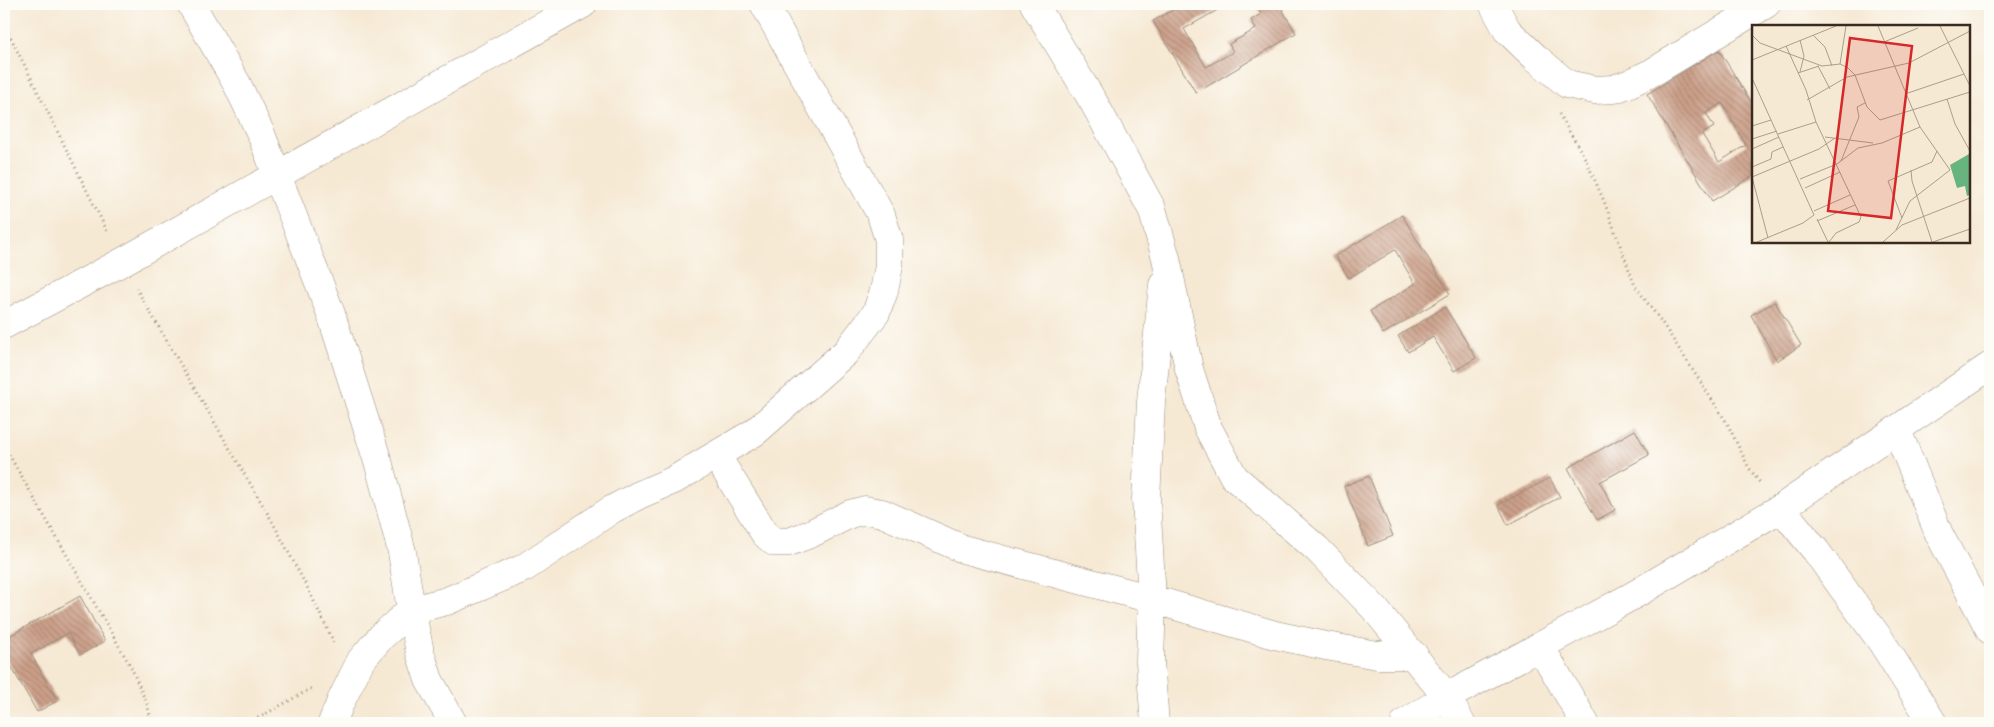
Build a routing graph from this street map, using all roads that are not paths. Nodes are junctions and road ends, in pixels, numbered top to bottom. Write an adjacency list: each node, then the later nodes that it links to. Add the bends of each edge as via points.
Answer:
1 (191, 4): 8 (street, via 237,84)
2 (583, 4): 7 (street)
3 (764, 4): 13 (street, via 881,216 889,240 889,266 876,313 846,352 755,432)
4 (1034, 4): 9 (street, via 1094,103 1152,210)
5 (1493, 4): 6 (street, via 1507,30 1542,63 1567,84 1595,90 1614,89 1653,72)
6 (1766, 4)
7 (548, 13): 8 (street)
8 (277, 176): 10 (street); 16 (street, via 330,311 379,466 402,552)
9 (1166, 258): 15 (street, via 1151,402 1146,499); 19 (street, via 1189,369 1208,428 1234,477 1317,549)
10 (4, 325)
11 (1990, 366): 12 (street)
12 (1897, 430): 14 (street); 17 (street, via 1938,534)
13 (716, 455): 15 (street, via 774,542 789,542 865,510 882,513 964,549); 16 (street, via 674,480 611,510 524,568 447,601)
14 (1781, 508): 18 (street); 27 (street, via 1881,640)
15 (1152, 599): 19 (street, via 1275,635 1326,646 1377,655); 23 (street, via 1150,662)
16 (411, 610): 21 (street, via 361,660); 22 (street, via 429,680)
17 (1990, 630)
18 (1540, 646): 20 (street); 26 (street)
19 (1414, 655): 20 (street)
20 (1448, 696): 24 (street); 25 (street)
21 (332, 723)
22 (453, 723)
23 (1155, 723)
24 (1405, 723)
25 (1461, 723)
26 (1585, 723)
27 (1933, 723)

